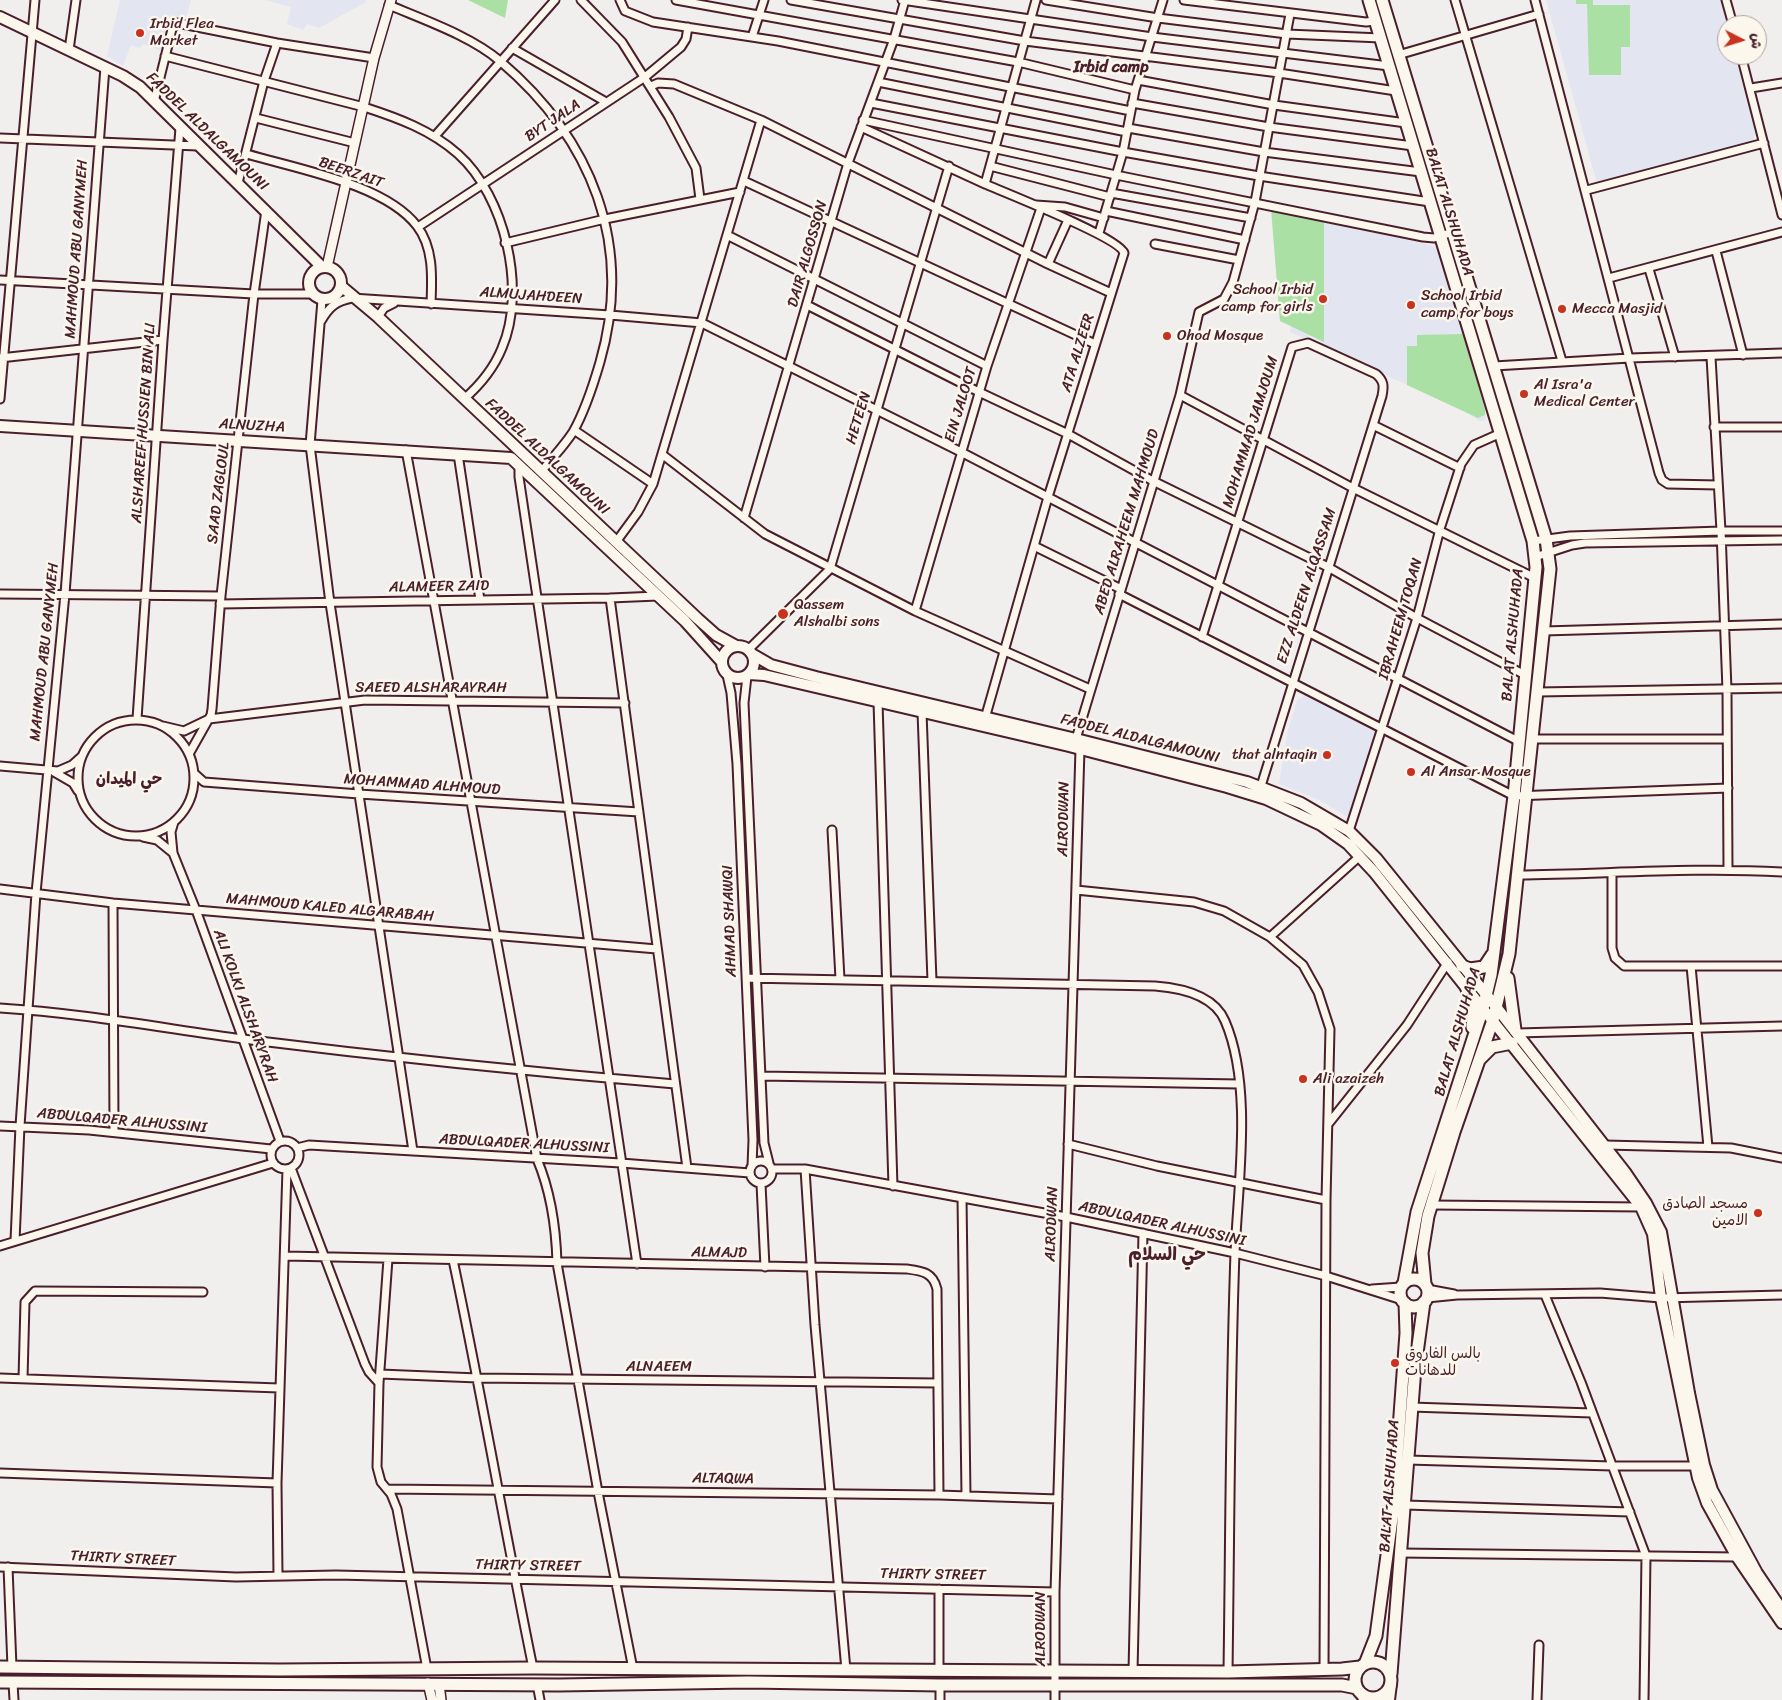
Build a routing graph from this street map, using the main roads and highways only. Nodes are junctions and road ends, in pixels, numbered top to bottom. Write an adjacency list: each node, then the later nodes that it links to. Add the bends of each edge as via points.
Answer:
1 (1369, 0): 15 (main road, BALAT ALSHUHADA, via 1533,541 1535,578 1518,741)
2 (1382, 0): 15 (main road, via 1549,553 1544,631 1531,739)
3 (0, 17): 4 (main road, FADDEL ALDALGAMOUNI, via 131,81)
4 (325, 267): 5 (main road, via 336,271); 5 (main road, via 312,273 312,294 322,300 333,298)
5 (341, 286): 7 (main road, FADDEL ALDALGAMOUNI, via 359,298)
6 (0, 426): 8 (main road, ALNUZHA)
7 (507, 438): 8 (main road, via 510,449); 9 (main road, FADDEL ALDALGAMOUNI, via 698,619)
8 (502, 456): 11 (main road, via 519,464)
9 (736, 646): 10 (main road); 11 (main road, via 726,651)
10 (750, 652): 12 (main road, via 754,662); 13 (main road, FADDEL ALDALGAMOUNI, via 776,667)
11 (721, 660): 12 (main road, via 727,675 735,678)
12 (748, 675): 13 (main road, FADDEL ALDALGAMOUNI, via 764,675 922,712)
13 (984, 722): 14 (main road, FADDEL ALDALGAMOUNI)
14 (1078, 744): 18 (main road, FADDEL ALDALGAMOUNI, via 1261,786 1301,803 1349,831 1376,858); 19 (main road, FADDEL ALDALGAMOUNI, via 1266,799 1321,825 1360,856)
15 (1520, 796): 16 (main road, BALAT ALSHUHADA); 17 (main road, via 1518,874)
16 (1495, 949): 18 (main road, via 1484,967 1470,969); 20 (main road, BALAT ALSHUHADA)
17 (1508, 954): 22 (main road); 24 (main road)
18 (1462, 966): 20 (main road, FADDEL ALDALGAMOUNI)
19 (1466, 986): 21 (main road, FADDEL ALDALGAMOUNI); 25 (main road, via 1474,1010)
20 (1487, 996): 21 (main road, BALAT ALSHUHADA); 22 (main road, FADDEL ALDALGAMOUNI)
21 (1484, 1008): 23 (main road, FADDEL ALDALGAMOUNI); 25 (main road, BALAT ALSHUHADA)
22 (1497, 1008): 23 (main road); 24 (main road, FADDEL ALDALGAMOUNI)
23 (1493, 1020): 24 (main road, FADDEL ALDALGAMOUNI); 25 (main road)
24 (1514, 1035): 25 (main road); 29 (main road, via 1605,1145 1646,1204 1661,1232 1689,1393 1712,1490 1757,1573); 30 (main road, via 1641,1206 1653,1234 1660,1298 1694,1466 1707,1503 1737,1557)
25 (1473, 1058): 26 (main road, BALAT ALSHUHADA, via 1417,1212); 27 (main road, BALAT ALSHUHADA, via 1422,1252)
26 (1402, 1285): 27 (main road, via 1412,1278); 28 (main road, BALAT ALSHUHADA)
27 (1426, 1293): 28 (main road, via 1417,1306); 32 (main road, BALAT ALSHUHADA, via 1412,1407)
28 (1403, 1302): 31 (main road, BALAT ALSHUHADA, via 1406,1333 1395,1489)
29 (1782, 1610)
30 (1782, 1623)
31 (1374, 1646): 32 (main road, via 1380,1651); 33 (main road, BALAT ALSHUHADA)
32 (1391, 1652): 38 (main road, BALAT ALSHUHADA)
33 (1362, 1665): 35 (main road); 38 (main road, via 1380,1663); 43 (main road, via 1356,1675)
34 (0, 1667): 36 (main road)
35 (1342, 1669): 37 (main road, via 1228,1672); 42 (main road)
36 (279, 1670): 37 (main road); 40 (main road)
37 (559, 1670): 41 (main road)
38 (1391, 1679): 43 (main road, via 1386,1693 1377,1698); 44 (main road, BALAT ALSHUHADA)
39 (0, 1682): 40 (main road)
40 (279, 1683): 41 (main road)
41 (559, 1685): 42 (main road, via 748,1682)
42 (1342, 1685): 43 (main road)
43 (1361, 1696)
44 (1389, 1700)

